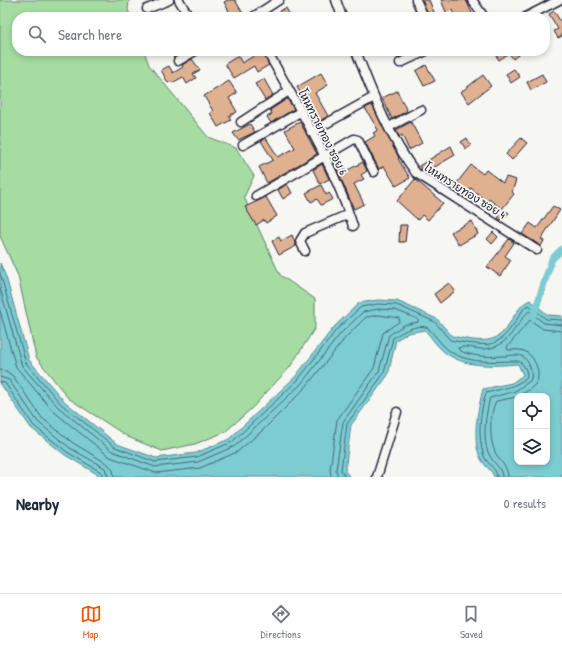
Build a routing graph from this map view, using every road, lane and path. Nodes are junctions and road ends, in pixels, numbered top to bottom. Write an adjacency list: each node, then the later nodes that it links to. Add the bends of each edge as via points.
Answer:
1 (169, 0): 8 (street)
2 (179, 0): 9 (street)
3 (279, 0): 10 (street)
4 (336, 0): 11 (street)
5 (416, 0): 12 (street)
6 (472, 0): 13 (street)
7 (559, 0): 14 (street)
8 (147, 9)
9 (186, 12)
10 (261, 12)
11 (340, 12)
12 (422, 12)
13 (480, 12)
14 (536, 12)
15 (186, 56): 19 (street)
16 (270, 56): 21 (street, โหนทรายทอง ซอย 6)
17 (358, 56): 22 (street, โหนทรายทอง ซอย 4)
18 (415, 56): 20 (street)
19 (178, 61)
20 (400, 63)
21 (289, 90): 24 (street, โหนทรายทอง ซอย 6); 25 (street)
22 (374, 97): 26 (street, โหนทรายทอง ซอย 4); 27 (street)
23 (421, 110): 26 (street)
24 (300, 112): 27 (street, โหนทรายทอง ซอย 6); 28 (street)
25 (241, 122)
26 (390, 127): 34 (street, โหนทรายทอง ซอย 4, via 405,159 416,173)
27 (311, 132): 29 (street, โหนทรายทอง ซอย 6)
28 (243, 145)
29 (324, 156): 30 (street, via 356,139); 31 (street); 32 (street, โหนทรายทอง ซอย 6)
30 (374, 172)
31 (256, 196)
32 (349, 214): 33 (street, โหนทรายทอง ซอย 6); 35 (street, via 305,233 300,241)
33 (353, 226)
34 (537, 250)
35 (305, 251)
36 (397, 412): 37 (street)
37 (377, 477)

